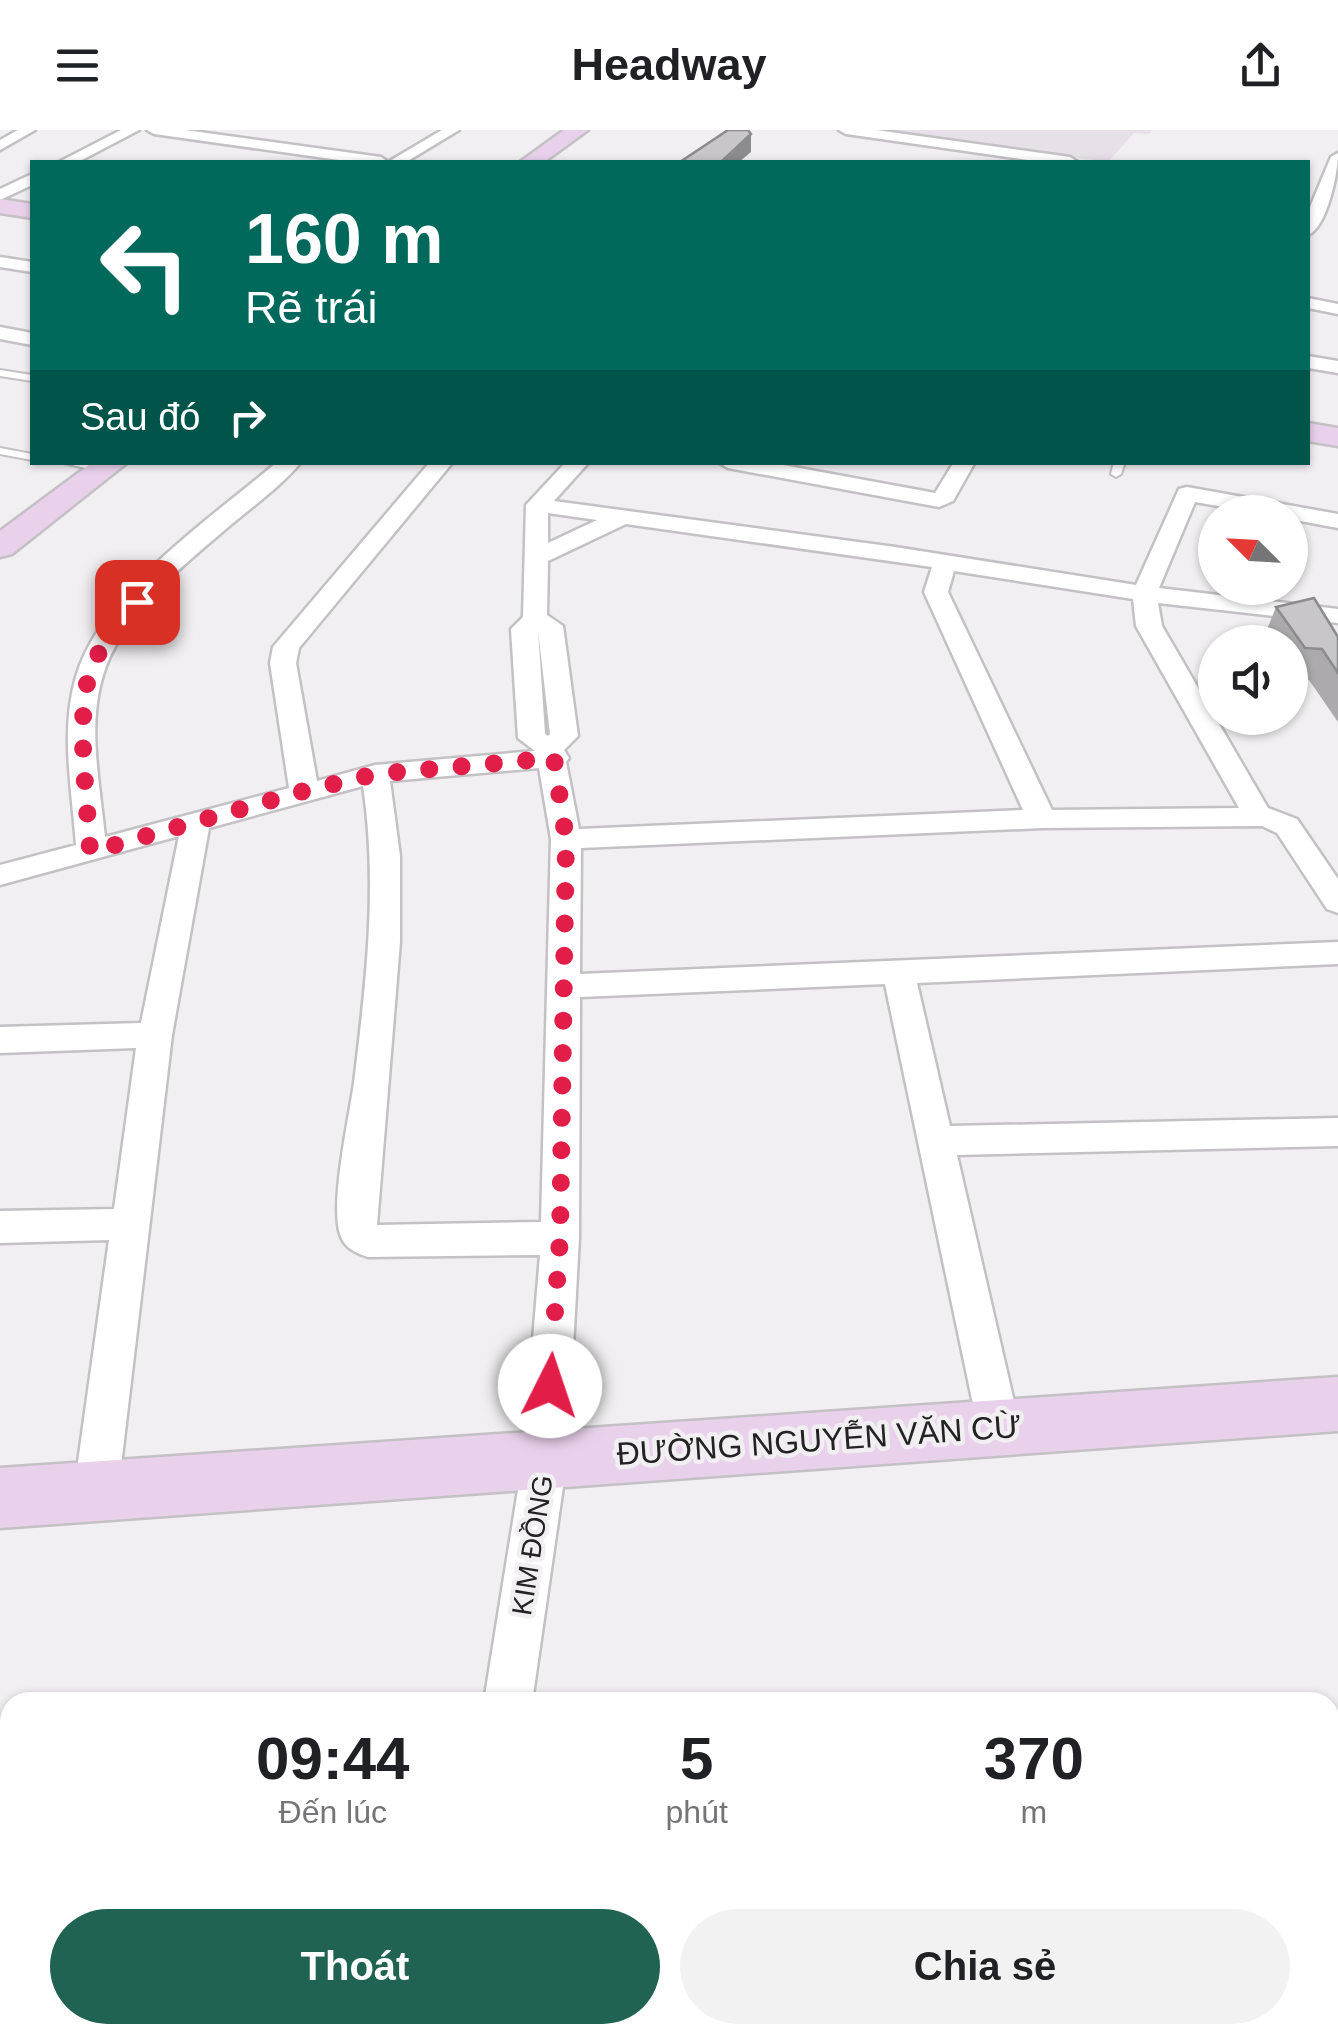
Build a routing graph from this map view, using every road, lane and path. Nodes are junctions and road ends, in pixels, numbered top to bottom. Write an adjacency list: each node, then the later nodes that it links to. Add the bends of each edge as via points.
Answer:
1 (28, 130): 11 (street)
2 (132, 130): 15 (street)
3 (154, 130): 10 (street)
4 (239, 130): 10 (street)
5 (452, 130): 17 (street)
6 (578, 130): 18 (main road)
7 (846, 130): 12 (street)
8 (992, 130): 12 (street)
9 (336, 137): 13 (street)
10 (218, 139): 13 (street)
11 (0, 146)
12 (972, 148): 19 (street)
13 (318, 157): 16 (street)
14 (1338, 157): 21 (street)
15 (71, 160)
16 (356, 160)
17 (400, 160)
18 (533, 160)
19 (1056, 160)
20 (30, 180): 22 (street)
21 (1323, 191): 25 (street)
22 (0, 195)
23 (0, 206): 24 (main road)
24 (30, 211)
25 (1310, 225)
26 (0, 262): 27 (street)
27 (30, 267)
28 (1310, 303): 29 (street)
29 (1338, 309)
30 (0, 333): 31 (street)
31 (30, 338)
32 (1310, 362): 33 (street)
33 (1338, 367)
34 (0, 374): 35 (lane)
35 (30, 378)
36 (1310, 432): 37 (main road)
37 (1338, 438)
38 (0, 451): 39 (lane)
39 (30, 457)
40 (84, 465): 49 (main road)
41 (288, 465): 64 (street, via 164,573 110,631 89,676 84,732)
42 (440, 465): 59 (street, via 286,647)
43 (575, 465): 46 (street)
44 (744, 465): 45 (street, via 936,500)
45 (964, 465)
46 (537, 505): 47 (street); 50 (street, KIM ĐỒNG)
47 (622, 517): 50 (street); 51 (street)
48 (1338, 521): 52 (street, via 1196,486 1182,498)
49 (0, 547)
50 (537, 557): 54 (street, KIM ĐỒNG)
51 (946, 562): 52 (street); 61 (street, via 936,592)
52 (1144, 594): 53 (street); 60 (street, via 1149,626)
53 (1338, 616)
54 (536, 619): 55 (street, KIM ĐỒNG, via 550,626); 56 (street, via 524,630)
55 (559, 691): 56 (street); 57 (street, KIM ĐỒNG, via 564,736)
56 (528, 693): 57 (street, via 532,738)
57 (552, 753): 58 (street); 63 (street, KIM ĐỒNG)
58 (376, 774): 59 (street); 76 (street, via 385,876 358,1232 368,1241 386,1242)
59 (304, 791): 62 (street)
60 (1258, 816): 61 (street); 66 (street, via 1288,826)
61 (1042, 819): 63 (street)
62 (194, 823): 64 (street); 70 (street)
63 (566, 839): 69 (street, KIM ĐỒNG)
64 (90, 852): 65 (street)
65 (0, 874)
66 (1338, 902)
67 (1338, 953): 68 (street)
68 (899, 974): 69 (street); 73 (street)
69 (564, 986): 76 (street, KIM ĐỒNG)
70 (155, 1034): 71 (street); 74 (street)
71 (0, 1040)
72 (1338, 1132): 73 (street)
73 (936, 1141): 78 (street)
74 (132, 1224): 75 (street); 80 (street)
75 (0, 1228)
76 (560, 1238): 79 (street, KIM ĐỒNG)
77 (1338, 1404): 78 (main road, ĐƯỜNG NGUYỄN VĂN CỪ)
78 (999, 1428): 79 (main road, ĐƯỜNG NGUYỄN VĂN CỪ)
79 (544, 1459): 80 (main road, ĐƯỜNG NGUYỄN VĂN CỪ); 82 (street, KIM ĐỒNG)
80 (96, 1490): 81 (main road, ĐƯỜNG NGUYỄN VĂN CỪ)
81 (0, 1498)
82 (509, 1692)

